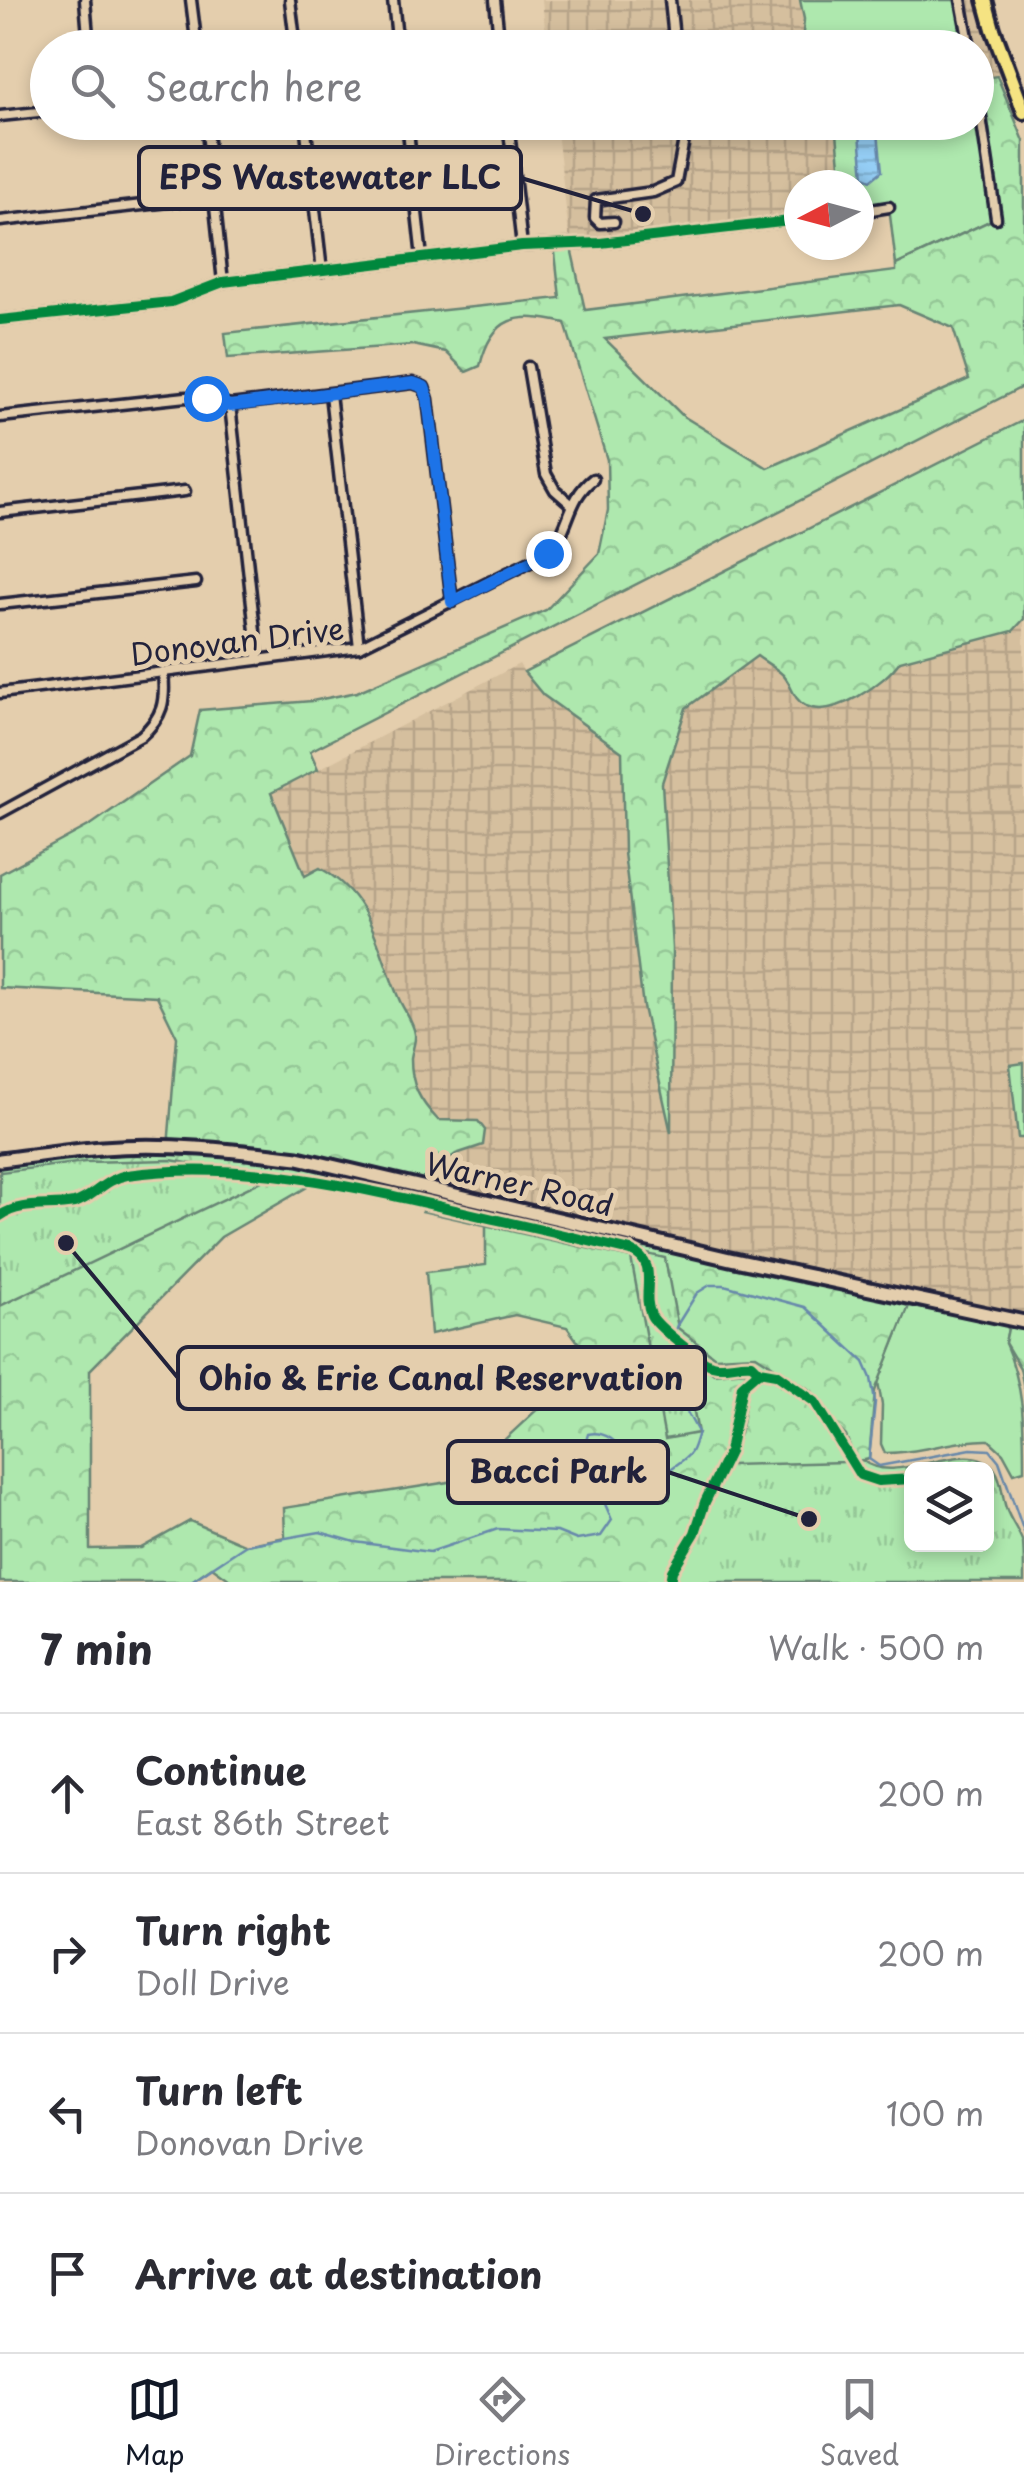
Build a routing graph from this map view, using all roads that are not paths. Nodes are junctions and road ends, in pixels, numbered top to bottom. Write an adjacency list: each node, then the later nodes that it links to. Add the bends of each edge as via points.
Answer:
1 (86, 0): 9 (street)
2 (191, 0): 10 (street)
3 (290, 0): 11 (street)
4 (393, 0): 12 (street)
5 (495, 0): 13 (street)
6 (670, 0): 14 (street)
7 (962, 0): 15 (street)
8 (985, 0): 16 (main road)
9 (88, 30)
10 (195, 30)
11 (294, 30)
12 (396, 30)
13 (498, 30)
14 (673, 30)
15 (967, 30)
16 (992, 30)
17 (994, 35): 18 (main road)
18 (1024, 112)
19 (30, 113): 20 (street)
20 (0, 116)
21 (208, 140): 27 (street)
22 (307, 140): 36 (street)
23 (409, 140): 35 (street)
24 (510, 140): 34 (street)
25 (684, 140): 32 (street, via 676,182 596,200 595,218)
26 (984, 140): 30 (street)
27 (214, 197): 31 (street); 37 (street)
28 (889, 207): 29 (street)
29 (874, 210)
30 (996, 218)
31 (0, 221)
32 (614, 222)
33 (784, 222): 34 (street, via 600,244)
34 (522, 246): 35 (street)
35 (422, 258): 36 (street)
36 (322, 271): 37 (street)
37 (223, 282): 38 (street, via 171,302)
38 (0, 320)
39 (528, 367): 45 (street, via 546,474)
40 (330, 394): 41 (street); 48 (street, via 424,387); 50 (street)
41 (230, 406): 42 (street, via 186,397); 51 (street)
42 (0, 417)
43 (594, 479): 45 (street, Donovan Drive)
44 (185, 491): 46 (street)
45 (571, 504): 48 (street, Donovan Drive, via 548,553)
46 (0, 512)
47 (196, 582): 49 (street)
48 (452, 602): 50 (street, Donovan Drive)
49 (0, 604)
50 (360, 647): 51 (street, Donovan Drive)
51 (258, 658): 52 (street, Donovan Drive)
52 (163, 673): 53 (street, Donovan Drive); 54 (street, via 165,697 154,725)
53 (0, 693)
54 (0, 813)
55 (0, 1160): 56 (main road, Warner Road, via 150,1147 298,1158)
56 (1024, 1322)

